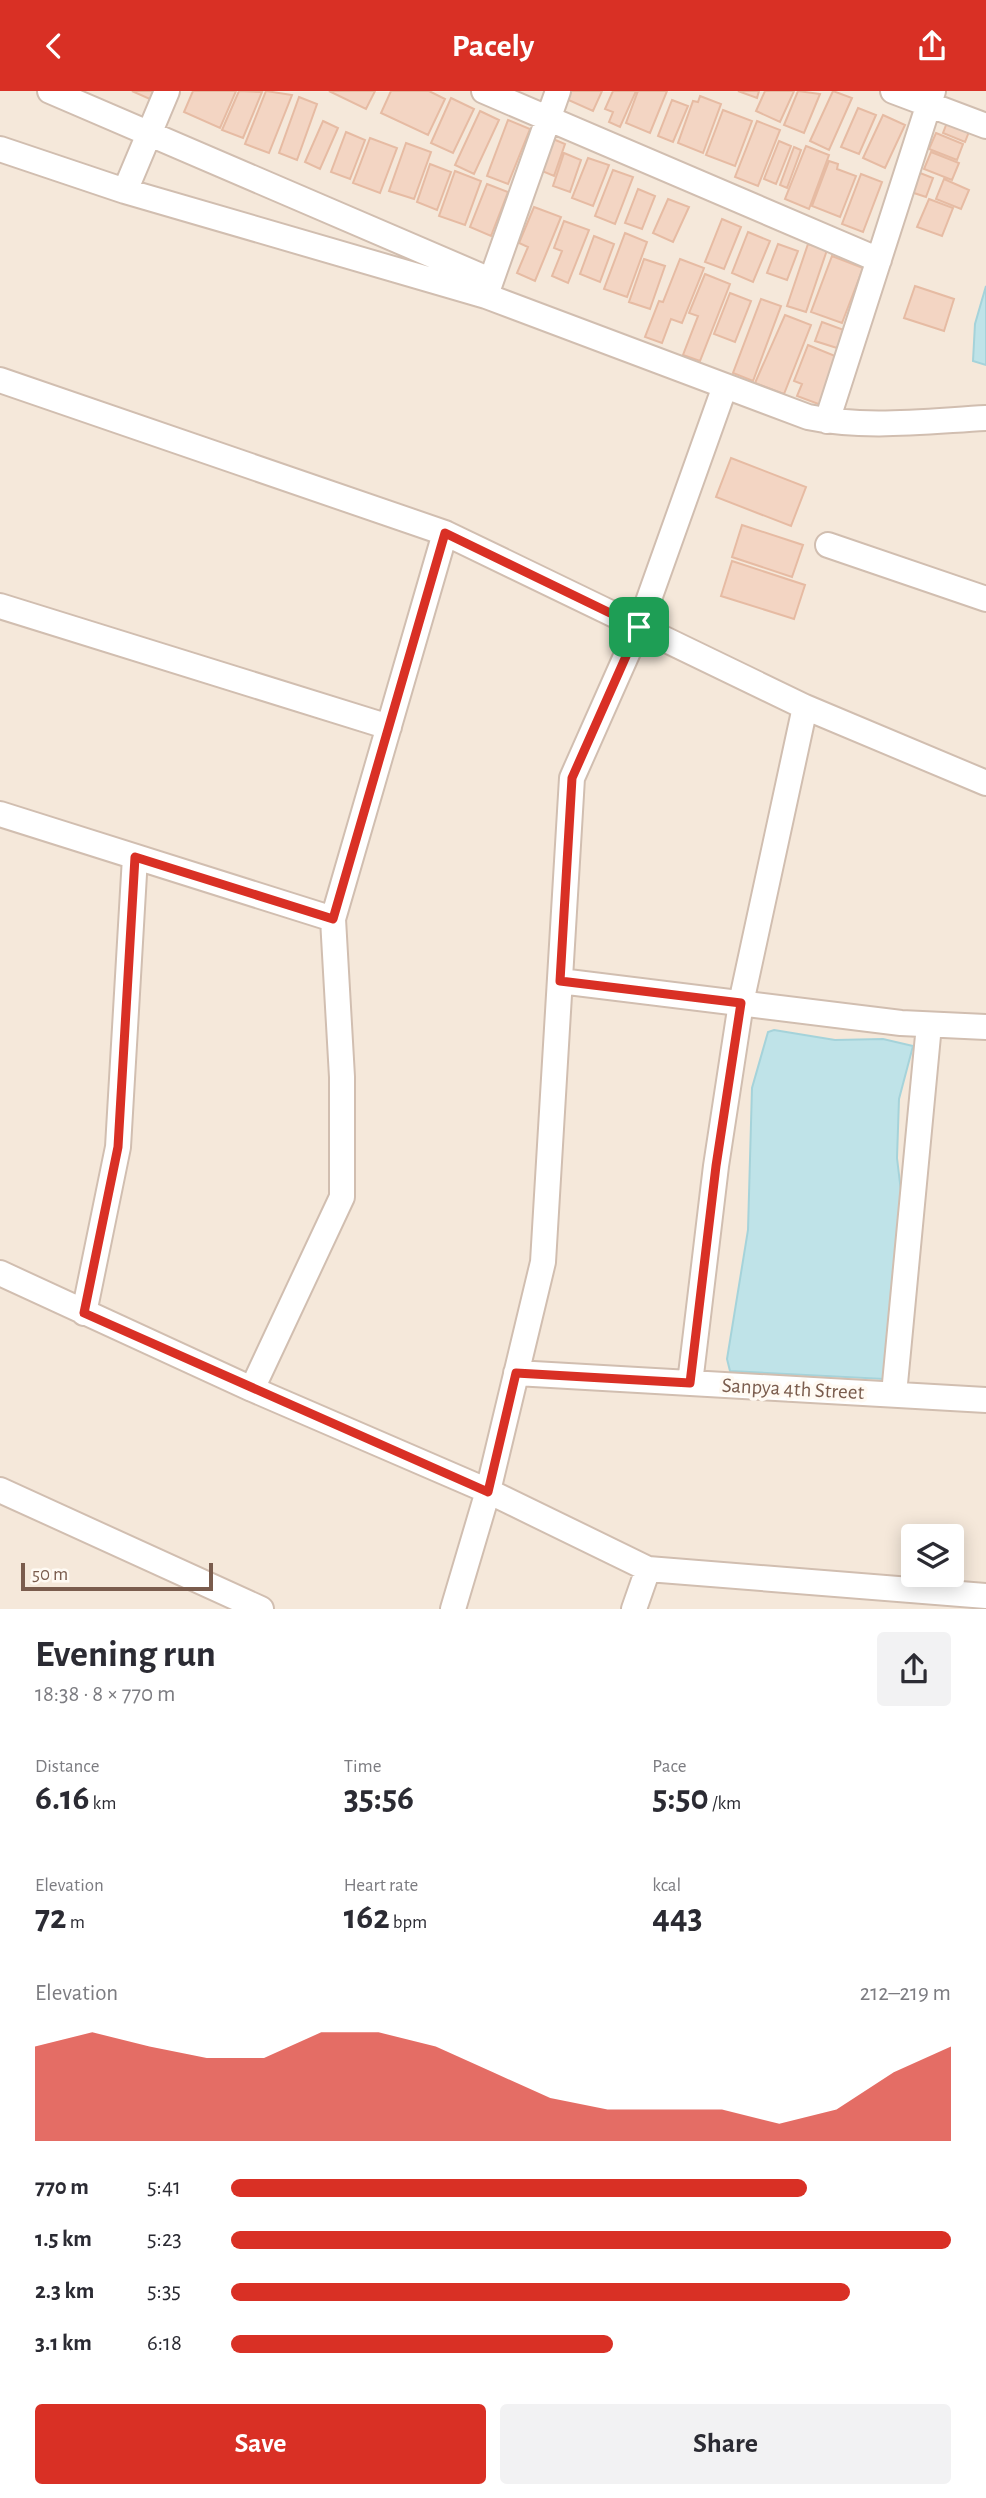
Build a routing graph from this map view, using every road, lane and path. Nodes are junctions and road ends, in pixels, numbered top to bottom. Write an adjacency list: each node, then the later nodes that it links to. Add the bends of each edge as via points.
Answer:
1 (50, 91): 9 (street)
2 (167, 91): 9 (street)
3 (484, 91): 7 (street)
4 (558, 91): 7 (street)
5 (894, 91): 6 (street)
6 (931, 98): 8 (street); 12 (street)
7 (548, 118): 12 (street); 13 (street)
8 (986, 127)
9 (149, 134): 11 (street); 13 (street)
10 (0, 149): 11 (street)
11 (125, 191): 13 (street)
12 (879, 260): 17 (street)
13 (488, 288): 15 (street)
14 (0, 380): 18 (street)
15 (725, 386): 17 (street); 22 (street)
16 (986, 418): 17 (street)
17 (827, 421)
18 (445, 533): 22 (street); 24 (street)
19 (828, 545): 20 (street)
20 (986, 599)
21 (0, 605): 24 (street)
22 (639, 627): 23 (street); 29 (street, via 572,778)
23 (805, 707): 25 (street); 30 (street)
24 (389, 727): 28 (street)
25 (986, 783)
26 (0, 814): 27 (street)
27 (135, 857): 28 (street); 34 (street, via 118,1147)
28 (333, 919): 37 (street, via 342,1077 342,1197)
29 (560, 981): 30 (street); 35 (street, via 543,1262)
30 (741, 1003): 31 (street); 36 (street)
31 (929, 1025): 32 (street); 38 (street)
32 (986, 1027)
33 (0, 1273): 34 (street)
34 (84, 1313): 37 (street)
35 (516, 1373): 36 (street, Sanpya 4th Street); 41 (street)
36 (690, 1383): 38 (street, Sanpya 4th Street)
37 (252, 1389): 41 (street)
38 (894, 1394): 39 (street, Sanpya 4th Street)
39 (986, 1400)
40 (0, 1490): 44 (street)
41 (488, 1492): 42 (street); 45 (street)
42 (648, 1569): 43 (street); 46 (street)
43 (986, 1596)
44 (261, 1609)
45 (453, 1609)
46 (634, 1609)

